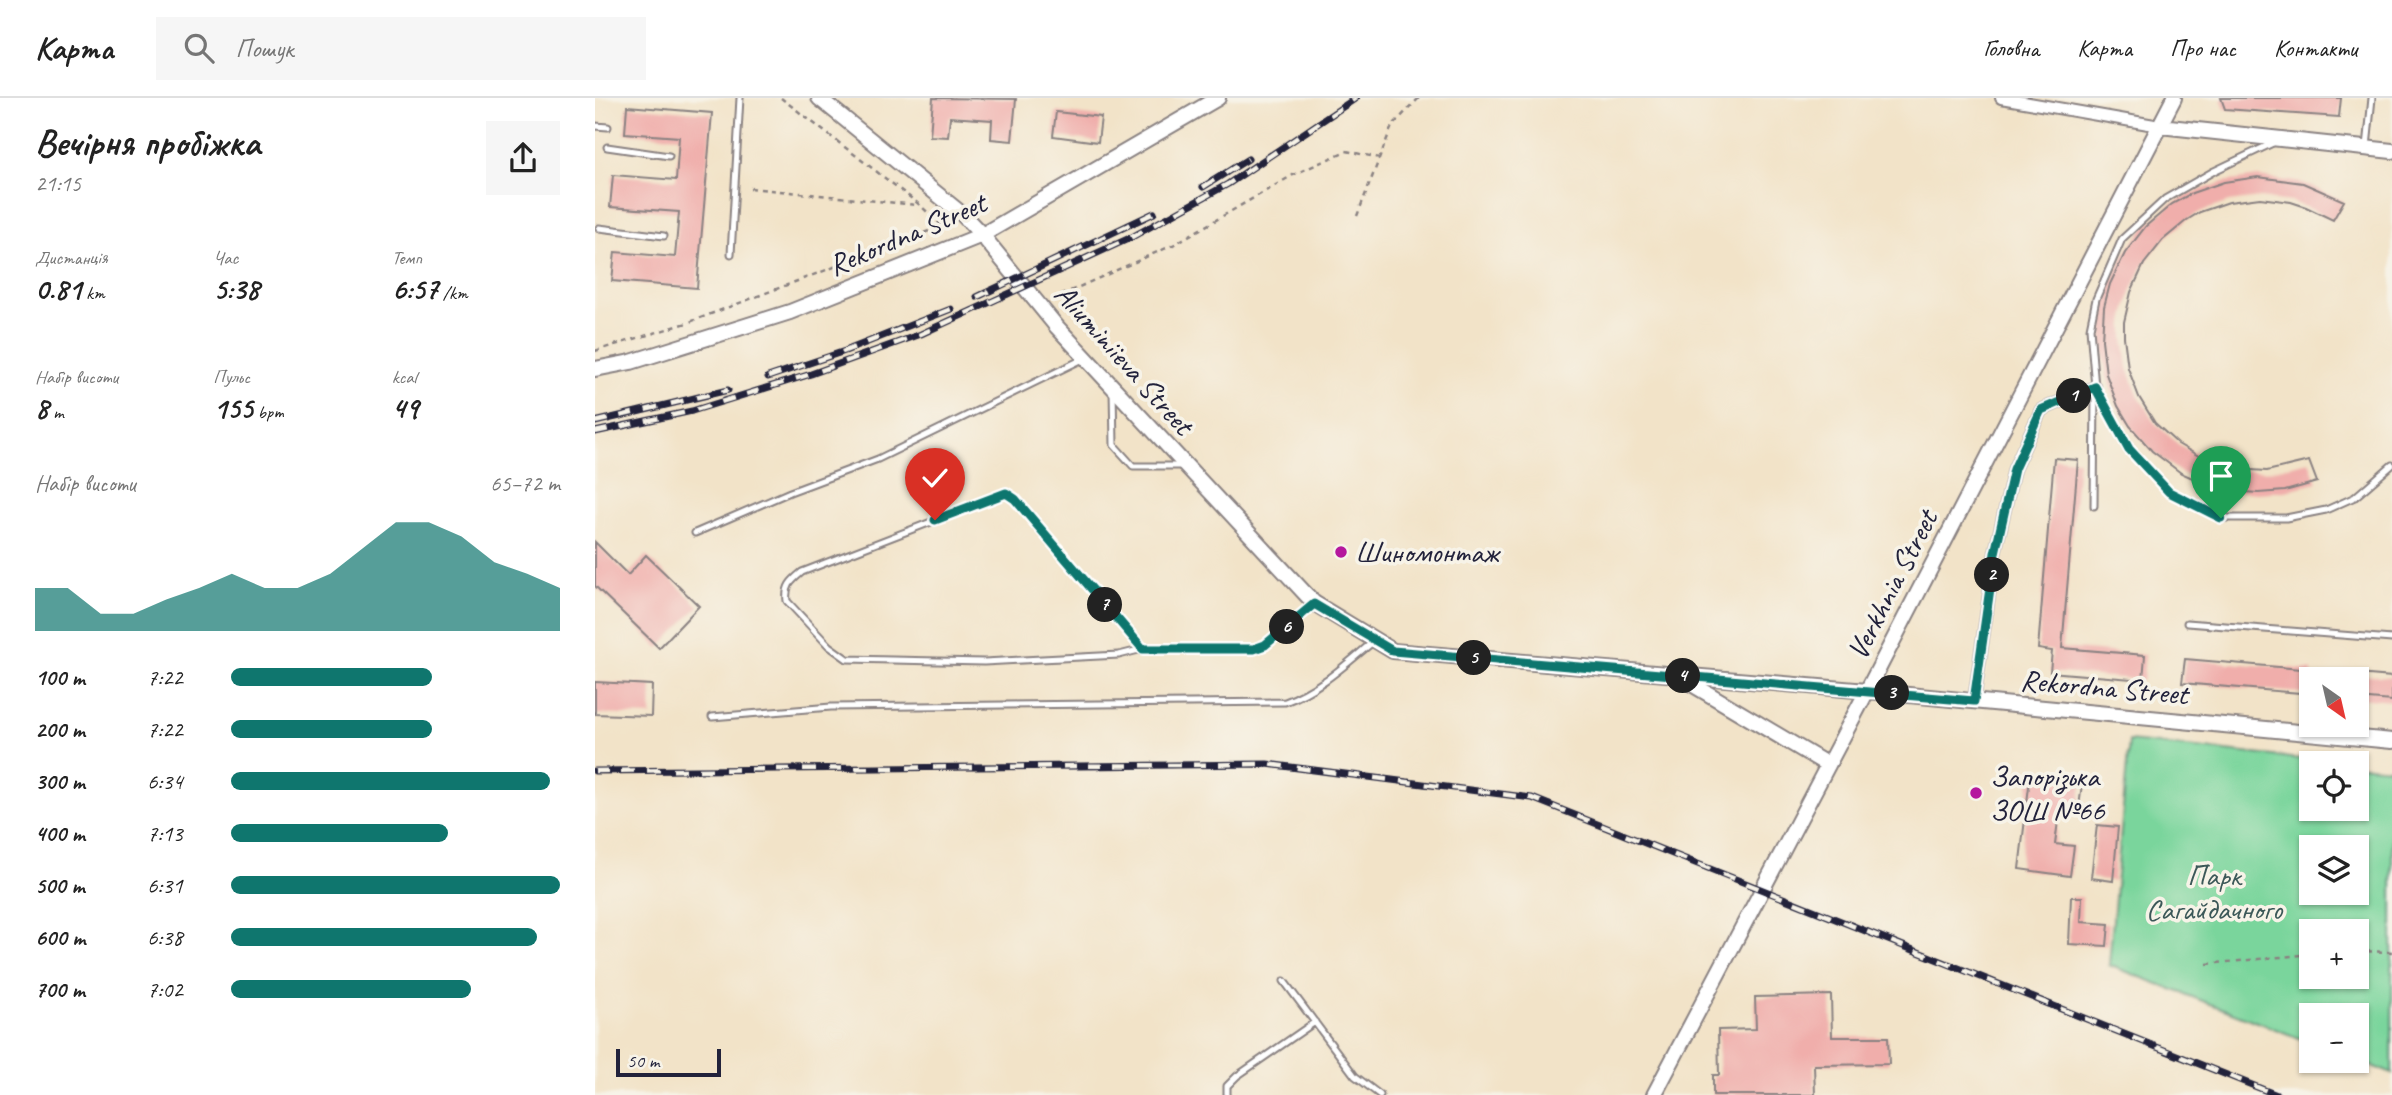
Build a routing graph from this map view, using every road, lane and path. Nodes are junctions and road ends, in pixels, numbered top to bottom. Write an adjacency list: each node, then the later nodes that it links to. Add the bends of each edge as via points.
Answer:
1 (740, 98): 24 (lane)
2 (782, 98): 19 (path)
3 (819, 98): 22 (street, Aliuminiieva Street)
4 (1218, 98): 22 (street, Rekordna Street)
5 (1419, 98): 17 (path, via 1392,126)
6 (2001, 98): 9 (street)
7 (2174, 98): 9 (street, Verkhnia Street)
8 (2372, 98): 14 (lane)
9 (2160, 125): 12 (street); 42 (street, Verkhnia Street)
10 (595, 126): 11 (lane)
11 (608, 127)
12 (2281, 139): 14 (street); 30 (lane, via 2165,200 2122,239 2096,299 2090,328)
13 (607, 146): 16 (lane)
14 (2367, 148): 15 (street)
15 (2392, 151)
16 (669, 156)
17 (1380, 158): 20 (path); 25 (path, via 1346,151 1293,175 1173,245 1059,298)
18 (750, 188): 19 (path)
19 (920, 205): 26 (path, via 942,226 687,323)
20 (1357, 216)
21 (599, 228): 23 (lane)
22 (982, 235): 25 (street, Aliuminiieva Street); 28 (street, Rekordna Street, via 790,312)
23 (664, 236)
24 (731, 254)
25 (1036, 302): 27 (street, Aliuminiieva Street)
26 (595, 351)
27 (1086, 358): 29 (street, Aliuminiieva Street); 34 (lane, via 878,459)
28 (595, 369)
29 (1113, 387): 32 (street, Aliuminiieva Street); 32 (lane, via 1114,445 1126,459 1133,466)
30 (2095, 387): 31 (lane, via 2129,449 2169,492 2221,518 2286,518 2326,510 2355,497); 33 (lane); 43 (street, via 2041,410 2014,469 1995,553)
31 (2392, 465)
32 (1187, 466): 35 (street, Aliuminiieva Street)
33 (2094, 506)
34 (695, 533)
35 (1314, 604): 37 (street, Aliuminiieva Street); 39 (lane, via 1254,649)
36 (2187, 623): 38 (lane)
37 (1376, 639): 40 (street, Aliuminiieva Street); 44 (lane, via 1324,682 1285,702 831,707)
38 (2392, 639)
39 (1143, 649): 39 (lane, via 1119,655 983,662 847,659 787,601 786,593 802,572 1006,493)
40 (1393, 651): 41 (street, Rekordna Street)
41 (1676, 675): 42 (street, Rekordna Street); 46 (street)
42 (1867, 691): 43 (street, Rekordna Street); 46 (street, Verkhnia Street)
43 (1974, 701): 45 (street, Rekordna Street)
44 (712, 717)
45 (2392, 741)
46 (1828, 765): 55 (street, Verkhnia Street)
47 (2369, 951): 48 (path)
48 (2392, 952)
49 (2299, 955): 50 (path)
50 (2207, 964)
51 (1284, 981): 52 (lane)
52 (1315, 1022): 53 (lane, via 1237,1076 1227,1086); 54 (lane, via 1355,1076)
53 (1227, 1095)
54 (1380, 1095)
55 (1654, 1095)

